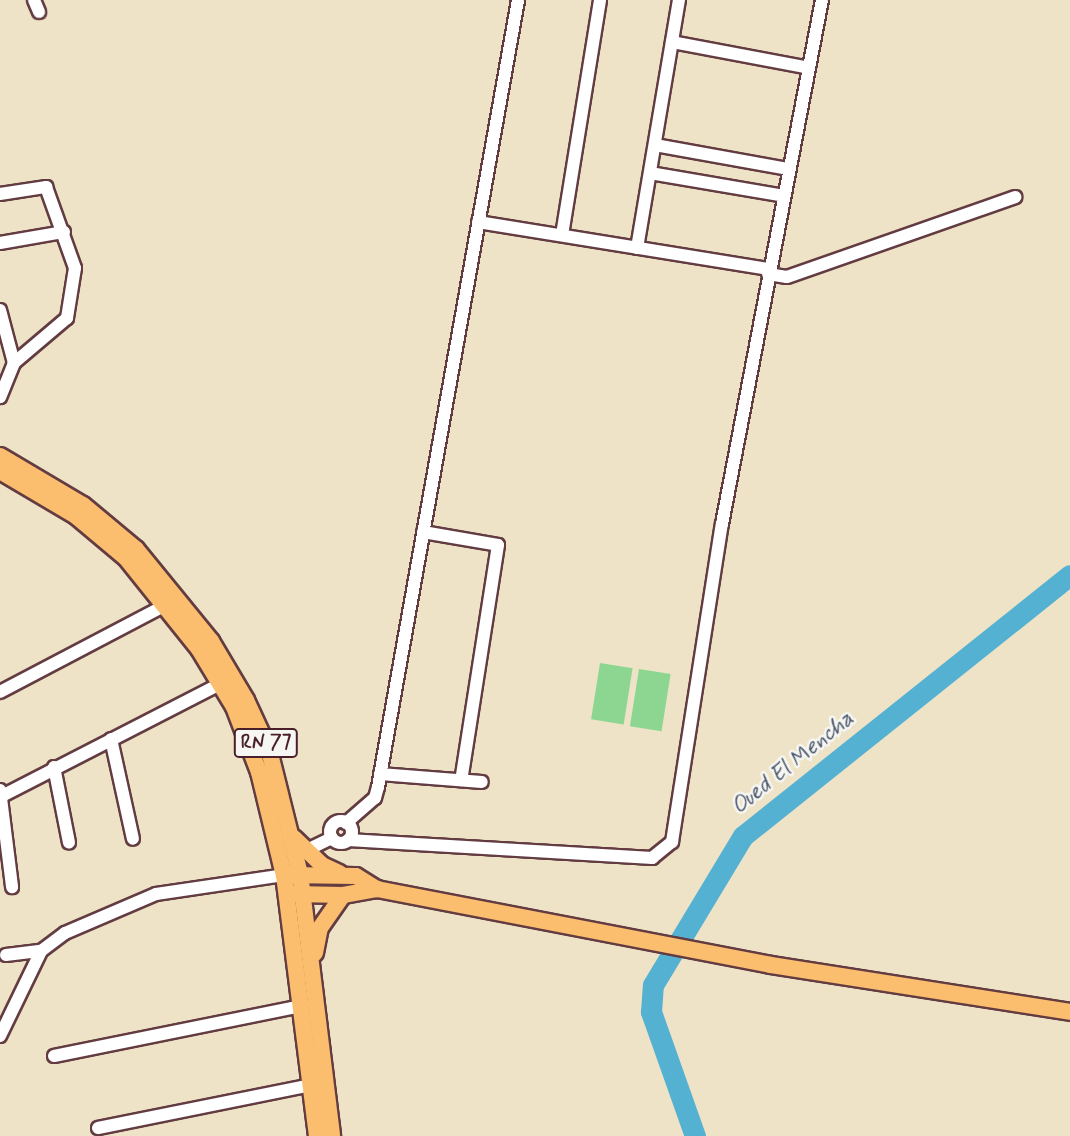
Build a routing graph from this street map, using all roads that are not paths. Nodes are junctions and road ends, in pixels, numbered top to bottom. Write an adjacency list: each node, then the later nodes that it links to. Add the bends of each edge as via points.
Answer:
1 (518, 0): 13 (street)
2 (600, 0): 15 (street)
3 (679, 0): 5 (street)
4 (822, 0): 6 (street)
5 (672, 42): 6 (street); 7 (street)
6 (809, 68): 8 (street)
7 (655, 145): 8 (street); 9 (street)
8 (789, 169): 11 (street)
9 (650, 173): 11 (street); 17 (street)
10 (0, 194): 14 (street, via 46,187)
11 (784, 196): 18 (street)
12 (1015, 197): 18 (street, via 787,277)
13 (478, 222): 15 (street); 24 (street)
14 (64, 232): 16 (street); 20 (street, via 75,268 67,318)
15 (562, 236): 17 (street)
16 (0, 243)
17 (638, 248): 18 (street)
18 (769, 271): 38 (street, via 722,524 672,842 666,851 652,858)
19 (0, 310): 20 (street)
20 (14, 363): 21 (street)
21 (0, 397)
22 (0, 456): 35 (main road, RN 77, via 83,505 136,549 211,641 269,750)
23 (0, 471): 25 (main road, RN 77, via 76,516 126,558)
24 (423, 532): 30 (street); 31 (street, via 498,545)
25 (166, 605): 26 (main road, RN 77); 27 (street)
26 (220, 684): 28 (street); 42 (main road, RN 77, via 252,749)
27 (0, 692)
28 (111, 739): 29 (street); 37 (street)
29 (54, 767): 33 (street); 39 (street)
30 (380, 774): 31 (street); 34 (street, via 375,798)
31 (461, 780): 32 (street)
32 (482, 782)
33 (0, 794): 43 (street)
34 (345, 823): 36 (street, via 333,825); 38 (street, via 351,831)
35 (291, 834): 40 (main road); 42 (main road, RN 77)
36 (332, 838): 38 (street); 40 (street)
37 (133, 839)
38 (348, 840)
39 (69, 843)
40 (304, 851): 41 (main road)
41 (341, 874): 42 (main road); 44 (main road)
42 (292, 875): 45 (main road, RN 77); 47 (street, via 156,894 65,933)
43 (12, 887)
44 (377, 889): 46 (main road); 51 (main road, via 685,948)
45 (295, 894): 46 (main road); 49 (main road, RN 77); 50 (main road, RN 77)
46 (344, 895): 49 (main road, via 320,928)
47 (41, 951): 48 (street); 52 (street)
48 (6, 955)
49 (312, 966): 57 (main road, RN 77)
50 (302, 1006): 53 (street); 54 (main road, RN 77)
51 (1070, 1012)
52 (0, 1036)
53 (54, 1055)
54 (311, 1085): 55 (street); 56 (main road, RN 77)
55 (98, 1128)
56 (317, 1136)
57 (332, 1136)

